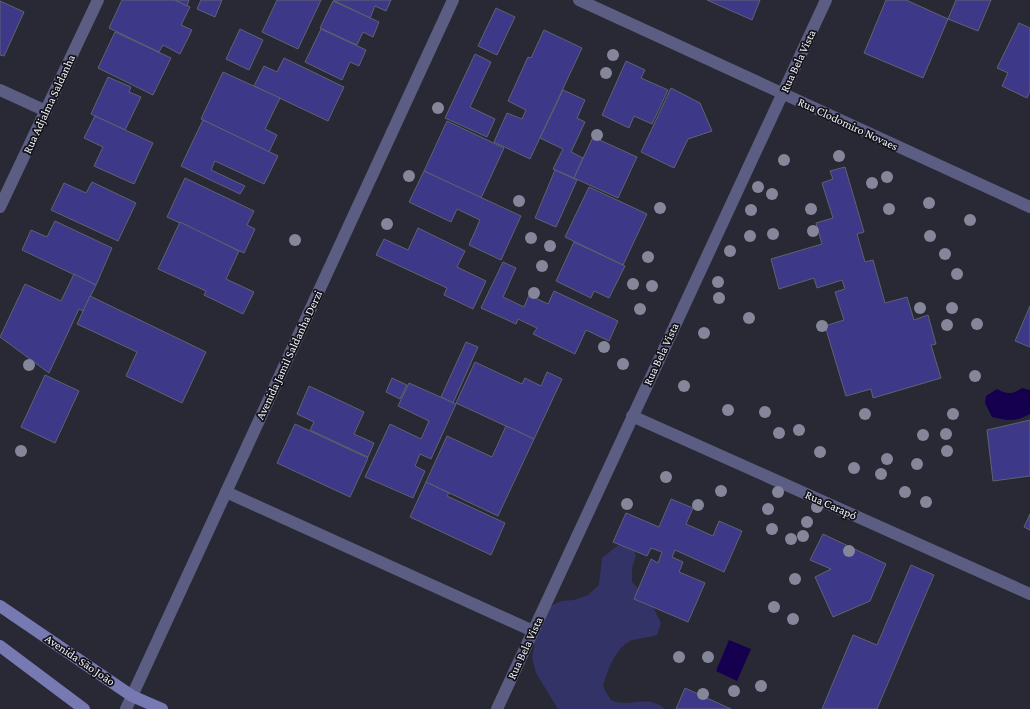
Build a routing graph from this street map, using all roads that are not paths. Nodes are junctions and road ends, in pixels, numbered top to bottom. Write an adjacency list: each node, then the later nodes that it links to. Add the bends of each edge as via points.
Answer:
1 (98, 0): 7 (street, Rua Adjalma Saldanha)
2 (453, 0): 11 (street, Avenida Jamil Saldanha Derzi)
3 (579, 0): 6 (street, Rua Clodomiro Novaes)
4 (826, 0): 6 (street, Rua Bela Vista)
5 (0, 90): 7 (street)
6 (782, 94): 9 (street, Rua Clodomiro Novaes); 10 (street, Rua Bela Vista)
7 (46, 111): 8 (street, Rua Adjalma Saldanha)
8 (0, 207)
9 (1030, 207)
10 (632, 416): 12 (street, Rua Carapó); 14 (street, Rua Bela Vista)
11 (226, 492): 14 (street); 16 (street, Avenida Jamil Saldanha Derzi)
12 (1030, 594)
13 (0, 606): 16 (street, Avenida São João)
14 (533, 630): 20 (street, Rua Bela Vista)
15 (0, 646): 17 (street)
16 (132, 696): 18 (street, Avenida Jamil Saldanha Derzi); 19 (street, Avenida São João)
17 (84, 709)
18 (126, 709)
19 (162, 709)
20 (497, 709)

